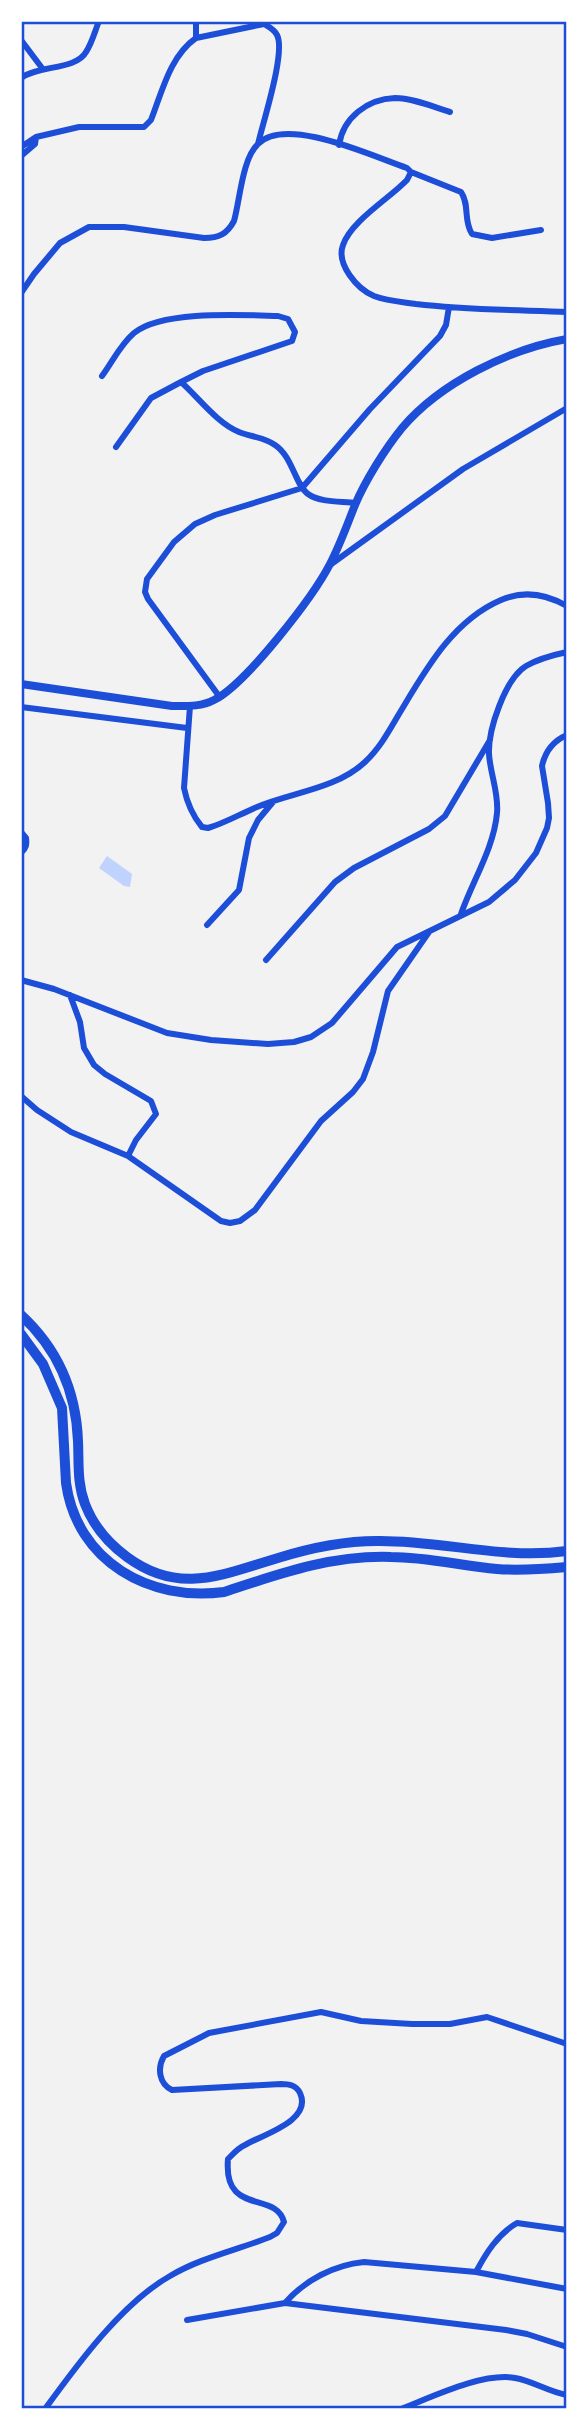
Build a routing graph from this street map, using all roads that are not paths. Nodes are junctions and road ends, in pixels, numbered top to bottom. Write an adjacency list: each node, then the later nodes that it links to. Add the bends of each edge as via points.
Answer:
1 (99, 21): 5 (street, via 80,59)
2 (195, 21): 3 (street)
3 (196, 38): 8 (street, via 178,55 144,127 79,127); 9 (street, via 264,24 276,33 278,57)
4 (21, 40): 5 (street)
5 (42, 68): 6 (street)
6 (21, 78)
7 (450, 112): 10 (street, via 396,98 382,100 352,116)
8 (36, 137): 11 (street); 12 (street, via 35,144)
9 (258, 144): 10 (street, via 289,133); 15 (street, via 249,160 234,221 219,237 89,227 60,243)
10 (339, 145): 13 (street)
11 (21, 147)
12 (21, 156)
13 (411, 172): 14 (street, via 461,192 469,229 478,237); 16 (street, via 349,234 342,245 345,265 359,286 376,297)
14 (541, 230)
15 (21, 293)
16 (449, 307): 17 (street); 23 (street, via 440,336)
17 (567, 312)
18 (567, 339): 24 (main road, via 478,370 432,399 393,440)
19 (102, 376): 20 (street, via 136,331 164,321 191,316 278,316 293,327 292,341 203,370)
20 (181, 382): 22 (street, via 151,398); 23 (street, via 237,432 274,444 285,454)
21 (567, 408): 25 (street, via 463,469)
22 (117, 447)
23 (302, 488): 24 (street, via 318,499); 29 (street, via 195,524 174,542 147,579 148,599)
24 (356, 503): 25 (main road)
25 (330, 565): 29 (main road, via 260,659)
26 (567, 606): 35 (street, via 553,598 524,594 473,615 432,661 390,732 364,763 333,782)
27 (567, 652): 34 (street, via 524,667 514,677)
28 (21, 684): 30 (main road)
29 (219, 696): 30 (main road)
30 (190, 706): 32 (street)
31 (21, 707): 32 (street)
32 (187, 727): 35 (street, via 184,788 202,827)
33 (567, 735): 38 (street, via 551,746 544,759 549,818 529,865 489,902)
34 (490, 740): 38 (street, via 495,828); 41 (street, via 445,816 335,882)
35 (273, 802): 39 (street, via 249,838 239,890)
36 (21, 832): 37 (street, via 27,844)
37 (21, 853)
38 (461, 914): 40 (street)
39 (206, 925)
40 (430, 931): 43 (street, via 397,947 327,1028 294,1042 211,1040 167,1033); 45 (street, via 388,991 363,1079 321,1121 246,1219 222,1221)
41 (266, 960)
42 (21, 980): 43 (street)
43 (70, 995): 45 (street, via 84,1048 94,1065 155,1108 155,1116)
44 (21, 1096): 45 (street, via 71,1132)
45 (128, 1156)
46 (21, 1315): 48 (highway, via 47,1342 71,1391 80,1488 86,1506 106,1539 160,1575 219,1577 315,1547 374,1541 409,1541 476,1552)
47 (21, 1334): 49 (highway, via 43,1364 62,1408 66,1483 77,1520 99,1553 137,1581 165,1591 212,1594 310,1565 376,1557 498,1570)
48 (567, 1551)
49 (567, 1567)
50 (567, 2044): 58 (street, via 487,2017 450,2024 412,2024 361,2021 321,2012 209,2033 164,2056 161,2076 173,2090 281,2084 298,2089 302,2099 292,2120 243,2145 228,2159 227,2176 234,2191 279,2212 284,2222 270,2237 188,2266 151,2287 97,2342)
51 (567, 2230): 52 (street, via 514,2225 500,2236)
52 (476, 2272): 53 (street); 54 (street, via 376,2262 349,2264 298,2288)
53 (567, 2289)
54 (285, 2303): 55 (street); 56 (street, via 506,2330)
55 (187, 2320)
56 (567, 2347)
57 (567, 2395): 59 (street, via 514,2377 490,2378)
58 (45, 2409)
59 (401, 2409)

